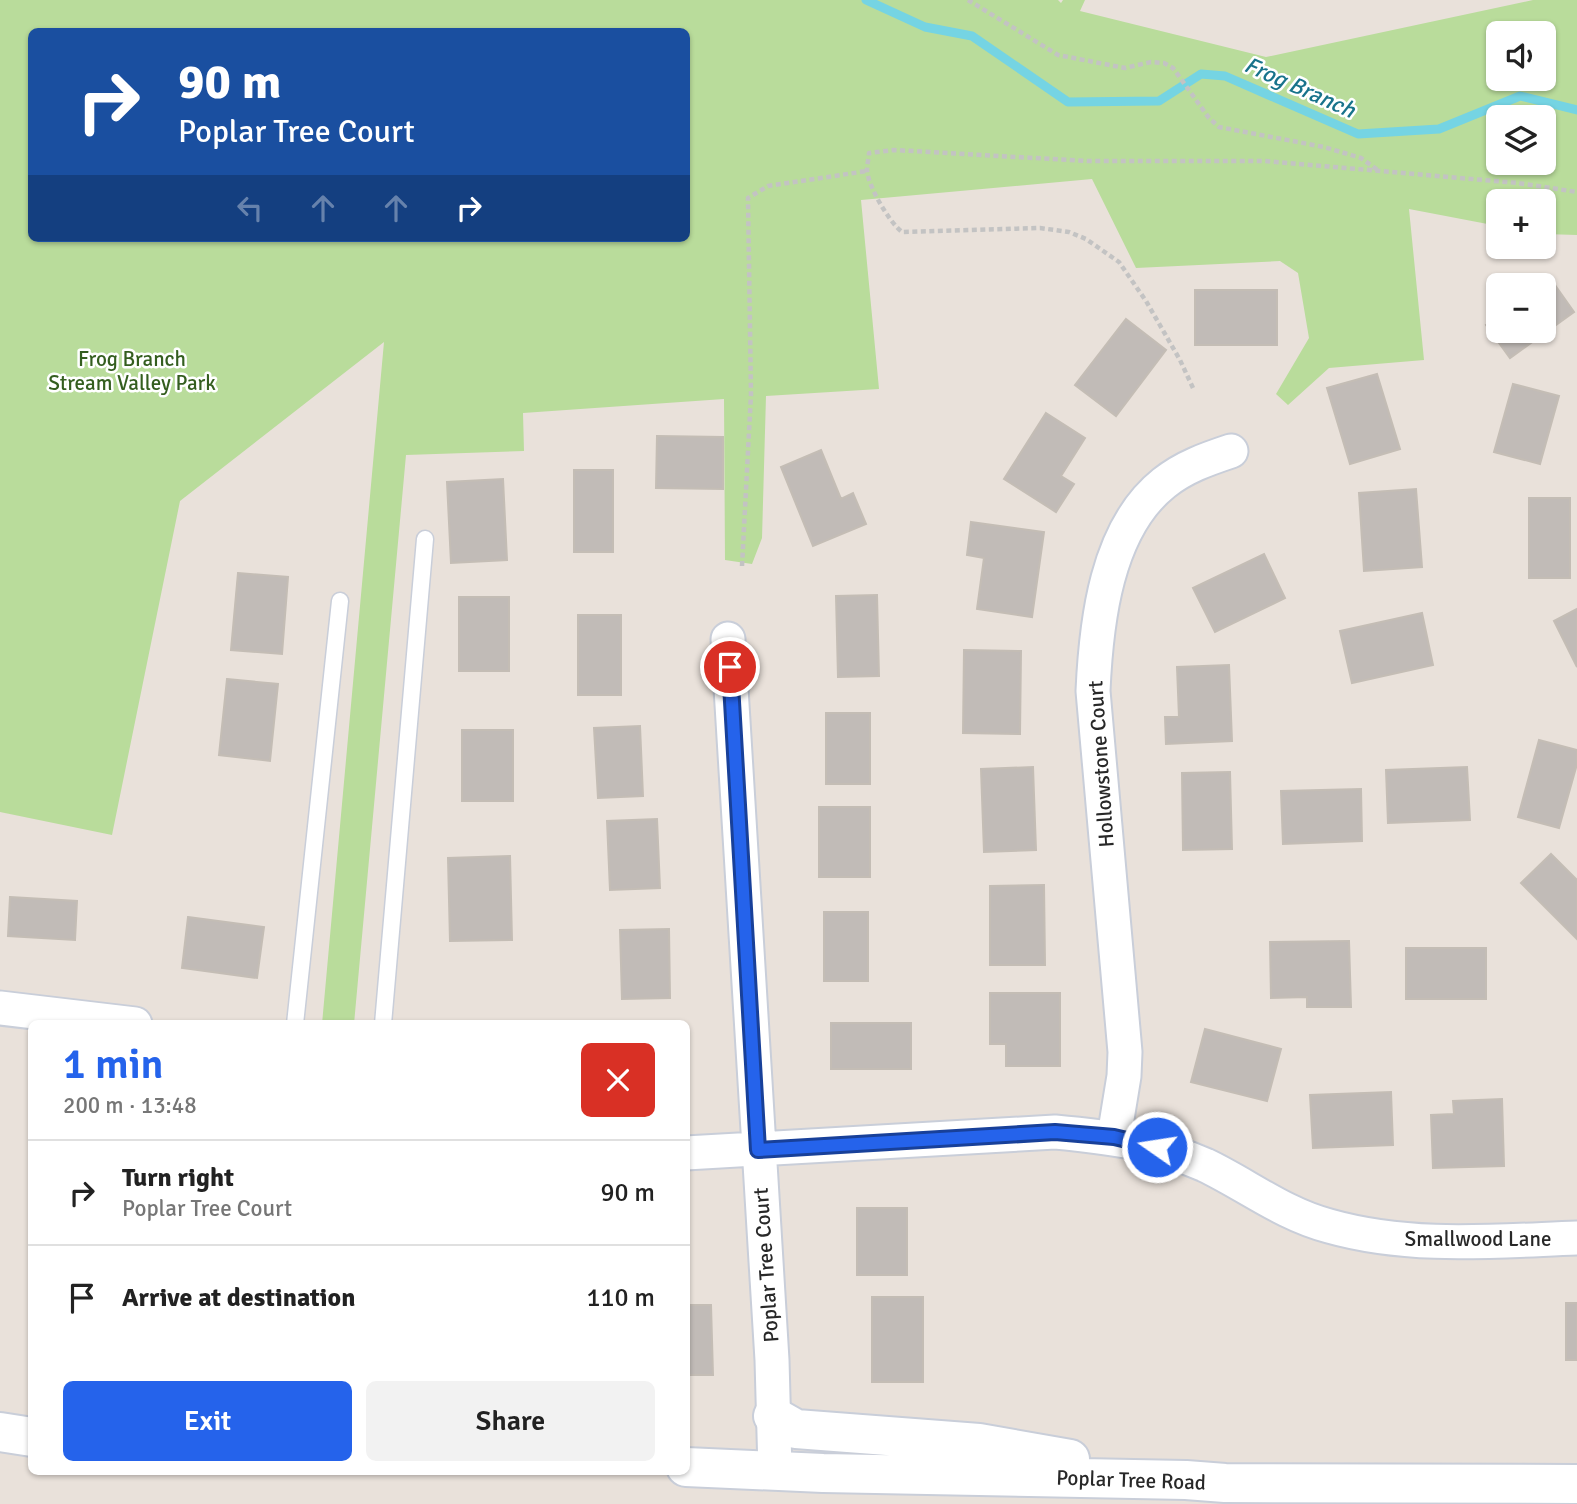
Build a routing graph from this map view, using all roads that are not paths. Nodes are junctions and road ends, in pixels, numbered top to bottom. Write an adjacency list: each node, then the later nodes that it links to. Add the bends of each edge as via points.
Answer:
1 (1231, 451): 9 (street, Hollowstone Court, via 1195,464 1164,483 1132,517 1106,583 1096,637 1093,691 1125,1052)
2 (425, 539): 8 (lane)
3 (340, 601): 7 (lane)
4 (728, 639): 10 (street, Poplar Tree Court)
5 (0, 1008): 6 (street)
6 (101, 1020)
7 (295, 1020)
8 (383, 1020)
9 (1114, 1137): 10 (street, Smallwood Lane, via 1055,1132); 12 (street, Smallwood Lane, via 1157,1147 1205,1166 1277,1206 1327,1226 1379,1238 1434,1243)
10 (758, 1150): 11 (street, Smallwood Lane); 13 (street, Poplar Tree Court)
11 (690, 1153)
12 (1577, 1238)
13 (773, 1416): 17 (street, Poplar Tree Court); 18 (main road, via 796,1429 979,1443)
14 (0, 1432): 15 (main road)
15 (28, 1436)
16 (690, 1467): 17 (main road, Poplar Tree Road)
17 (775, 1471): 18 (main road, Poplar Tree Road)
18 (1186, 1480): 19 (main road, Poplar Tree Road)
19 (1577, 1484)

